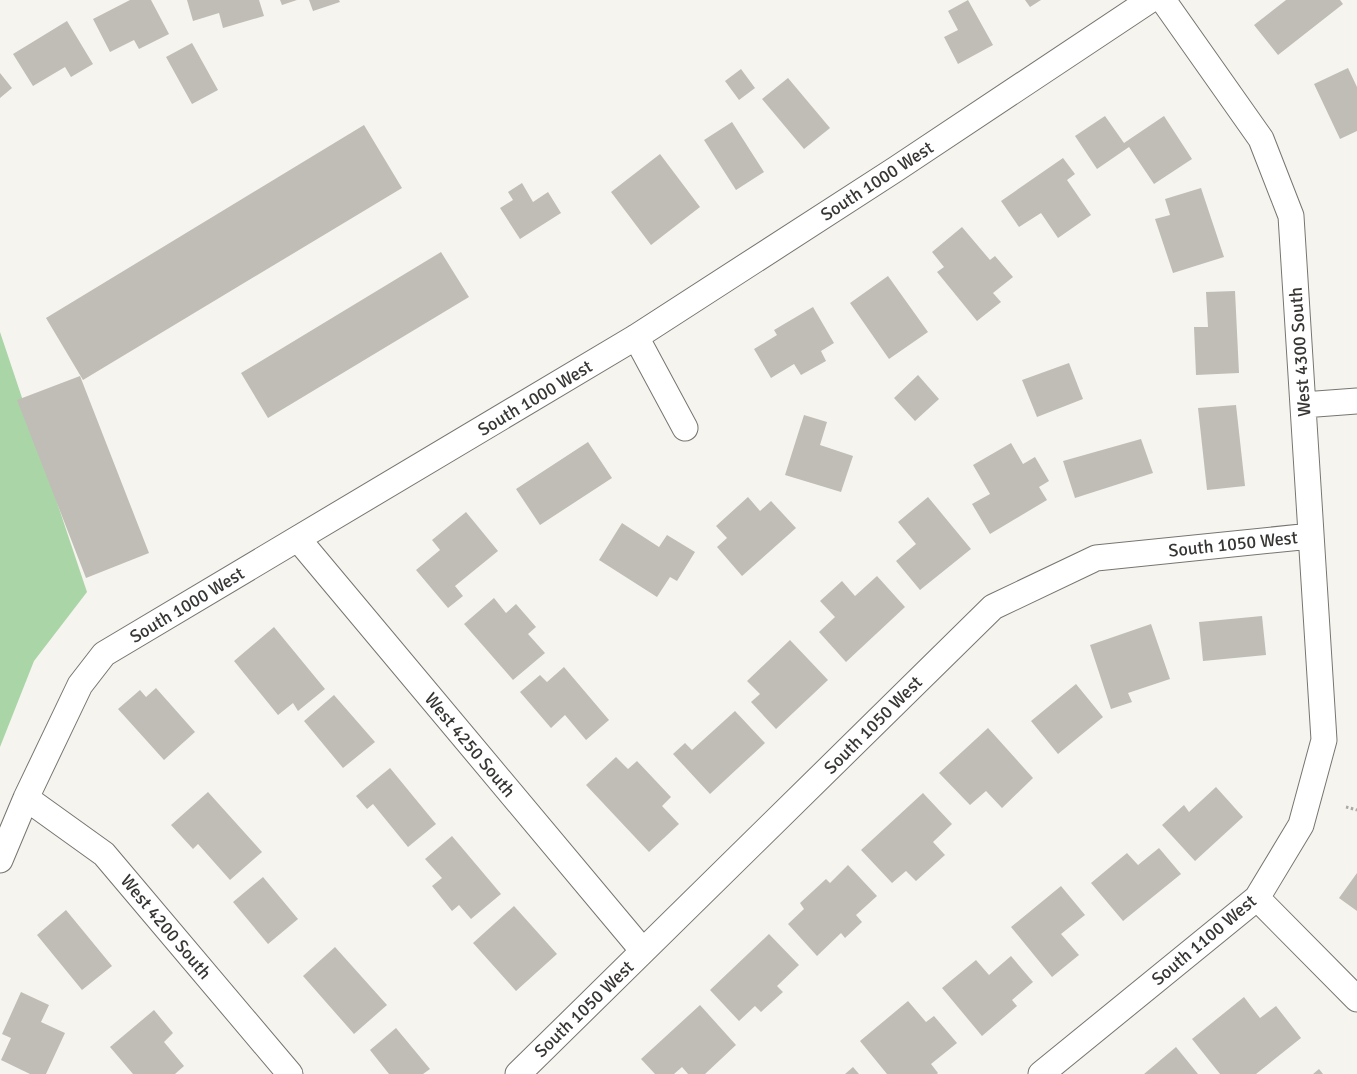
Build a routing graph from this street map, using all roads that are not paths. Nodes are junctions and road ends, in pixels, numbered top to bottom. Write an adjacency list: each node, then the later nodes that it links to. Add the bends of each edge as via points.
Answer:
1 (1150, 0): 3 (street, South 1000 West)
2 (1163, 0): 5 (street, West 4300 South, via 1260,139 1291,216)
3 (636, 337): 6 (street); 8 (street, South 1000 West)
4 (1357, 401): 5 (street)
5 (1303, 405): 7 (street, West 4300 South)
6 (685, 428)
7 (1311, 536): 9 (street, West 4300 South); 13 (street, South 1050 West, via 1096,558 993,607)
8 (298, 539): 10 (street, South 1000 West, via 104,654 80,685); 13 (street, West 4250 South)
9 (1324, 740): 12 (street, South 1100 West, via 1301,825)
10 (26, 798): 11 (street, South 1000 West); 15 (street, West 4200 South, via 104,854)
11 (0, 860)
12 (1257, 898): 14 (street); 17 (street, South 1100 West)
13 (643, 951): 16 (street, South 1050 West)
14 (1357, 999)
15 (290, 1074)
16 (518, 1074)
17 (1041, 1074)

